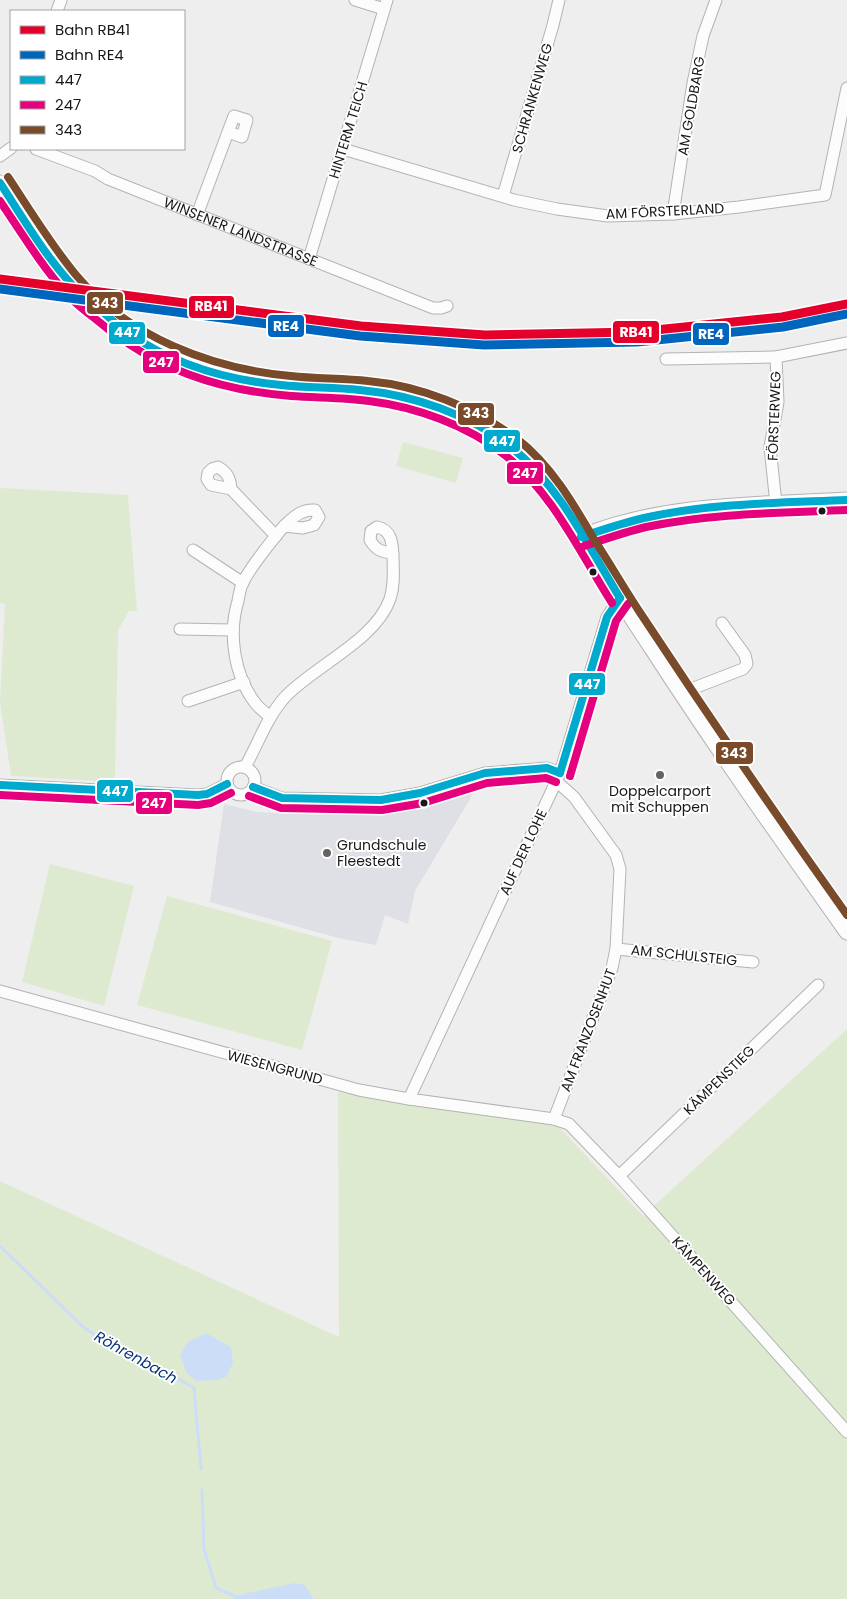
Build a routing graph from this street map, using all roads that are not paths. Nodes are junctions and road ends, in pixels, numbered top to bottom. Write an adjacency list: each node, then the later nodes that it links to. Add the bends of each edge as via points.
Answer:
1 (355, 0): 4 (street)
2 (559, 0): 12 (street, SCHRANKENWEG)
3 (716, 0): 13 (street, AM GOLDBARG, via 703,36 693,82)
4 (386, 4): 8 (street, HINTERM TEICH)
5 (847, 88): 13 (street, AM FÖRSTERLAND, via 825,195)
6 (228, 132): 14 (street)
7 (10, 148): 10 (street)
8 (343, 149): 12 (street, AM FÖRSTERLAND); 15 (street, HINTERM TEICH)
9 (39, 150): 14 (street, WINSENER LANDSTRASSE)
10 (0, 156)
11 (0, 183): 25 (street, via 72,285 128,333 167,355 238,379 402,396 469,421 508,445 531,465)
12 (503, 196): 13 (street, AM FÖRSTERLAND, via 608,216)
13 (673, 214)
14 (198, 215): 15 (street, WINSENER LANDSTRASSE)
15 (309, 259): 16 (street, WINSENER LANDSTRASSE, via 432,308)
16 (447, 306)
17 (847, 343): 18 (street, FÖRSTERWEG)
18 (776, 357): 19 (street, FÖRSTERWEG); 22 (street, FÖRSTERWEG, via 778,402 770,448)
19 (666, 359)
20 (231, 489): 24 (street)
21 (847, 500): 22 (street)
22 (776, 504): 25 (street, via 692,509 652,516)
23 (284, 526): 24 (street)
24 (276, 536): 28 (street)
25 (581, 537): 29 (street)
26 (193, 550): 28 (street)
27 (393, 553): 36 (street, via 394,580 382,616 358,640 284,698)
28 (242, 583): 32 (street)
29 (620, 598): 34 (street); 38 (street, AUF DER LOHE, via 607,617)
30 (722, 623): 34 (street, via 747,664 743,669)
31 (180, 629): 32 (street)
32 (232, 630): 33 (street)
33 (244, 682): 35 (street); 36 (street, via 256,703)
34 (681, 693): 42 (street)
35 (188, 701)
36 (270, 717): 37 (street)
37 (245, 767): 39 (street, via 239,766 229,773); 41 (street, via 254,775)
38 (558, 777): 41 (street, via 547,768 485,773 420,793 381,800 282,798); 43 (street, AM FRANZOSENHUT, via 616,855 620,869); 47 (street, AUF DER LOHE)
39 (227, 784): 40 (street, via 198,795); 41 (street, via 239,795)
40 (0, 785)
41 (253, 787)
42 (847, 932)
43 (616, 949): 44 (street, AM SCHULSTEIG); 48 (street, AM FRANZOSENHUT, via 612,968)
44 (753, 962)
45 (818, 985): 49 (street, KÄMPENSTIEG)
46 (0, 991): 47 (street, WIESENGRUND, via 359,1090)
47 (409, 1099): 48 (street, WIESENGRUND)
48 (554, 1119): 49 (street, KÄMPENWEG, via 569,1124)
49 (620, 1176): 50 (street, KÄMPENWEG)
50 (847, 1432)

